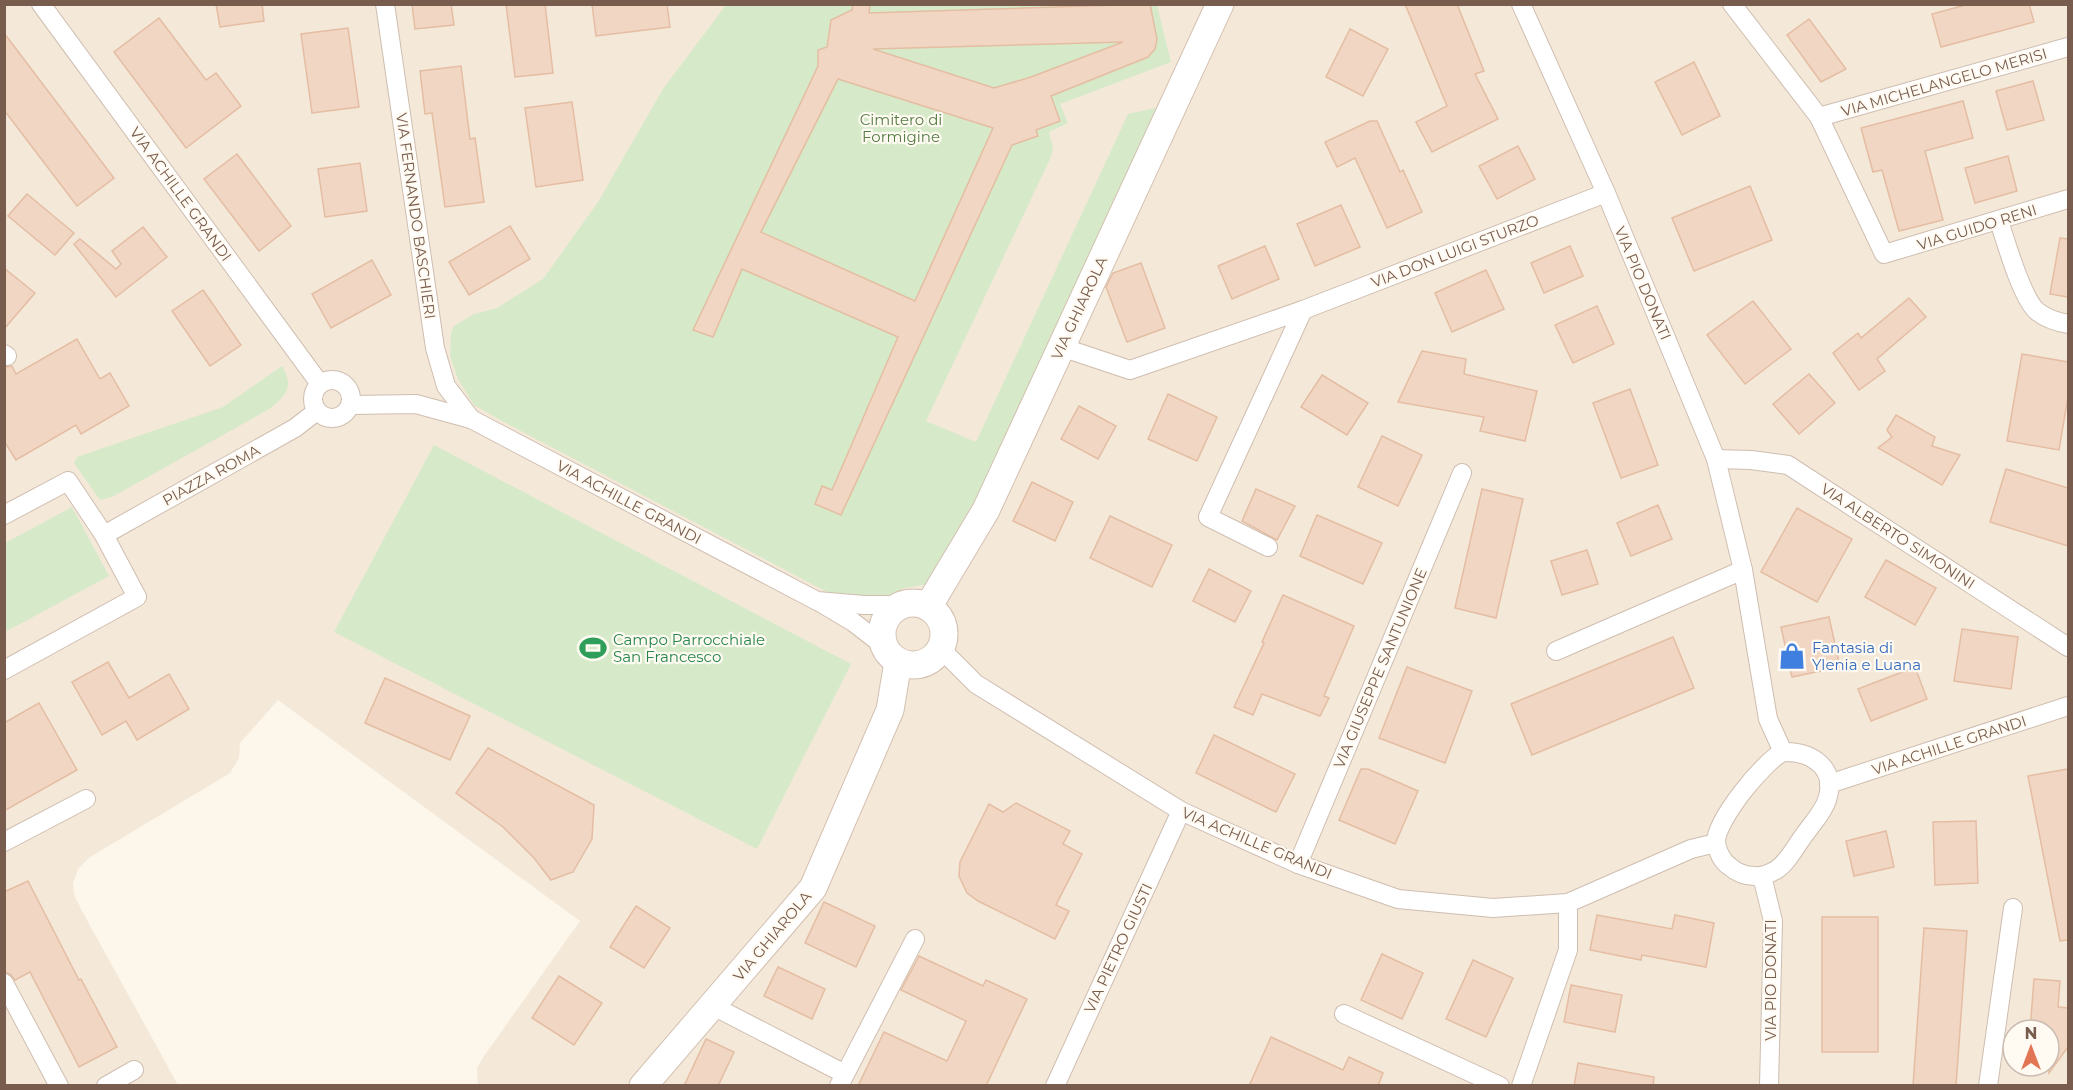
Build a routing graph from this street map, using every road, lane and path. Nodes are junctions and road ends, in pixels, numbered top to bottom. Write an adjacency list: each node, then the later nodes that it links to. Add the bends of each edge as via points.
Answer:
1 (41, 4): 14 (street, VIA ACHILLE GRANDI)
2 (385, 4): 17 (street, VIA FERNANDO BASCHIERI, via 435,348 446,386)
3 (1220, 4): 13 (street, VIA GHIAROLA)
4 (1521, 4): 8 (street, VIA PIO DONATI)
5 (1732, 4): 7 (street)
6 (2068, 47): 7 (street, VIA MICHELANGELO MERISI)
7 (1819, 117): 10 (street, VIA GUIDO RENI, via 1884,254)
8 (1606, 193): 11 (street, VIA DON LUIGI STURZO); 18 (street, VIA PIO DONATI)
9 (2068, 199): 10 (street, VIA GUIDO RENI)
10 (1999, 221): 12 (street, via 2027,298 2037,311 2055,322)
11 (1303, 310): 13 (street, VIA DON LUIGI STURZO, via 1130,370); 22 (street, via 1208,517)
12 (2068, 324)
13 (1061, 347): 25 (street, VIA GHIAROLA, via 986,510)
14 (320, 384): 15 (street, via 331,380 343,383 350,393); 16 (street, via 312,400)
15 (351, 405): 16 (street, via 339,418 326,418); 17 (street, VIA ACHILLE GRANDI, via 416,404)
16 (316, 411): 21 (street, PIAZZA ROMA, via 295,428)
17 (471, 418): 24 (street, VIA ACHILLE GRANDI)
18 (1716, 459): 23 (street, VIA PIO DONATI); 26 (street, VIA ALBERTO SIMONINI, via 1788,465)
19 (1462, 473): 38 (street, VIA GIUSEPPE SANTUNIONE)
20 (4, 515): 21 (street, via 68,481)
21 (104, 535): 30 (street, via 137,597)
22 (1268, 548)
23 (1743, 570): 28 (street); 32 (street, VIA PIO DONATI, via 1768,719)
24 (817, 601): 25 (street, VIA ACHILLE GRANDI); 29 (street, via 853,622)
25 (916, 606): 27 (street, via 940,621); 29 (street, VIA GHIAROLA, via 895,609 883,626 882,636)
26 (2068, 647)
27 (940, 648): 29 (street, via 927,662 908,665); 35 (street, VIA ACHILLE GRANDI, via 976,684)
28 (1556, 651)
29 (891, 654): 44 (street, VIA GHIAROLA, via 890,710 813,888)
30 (4, 670)
31 (2068, 706): 33 (street, VIA ACHILLE GRANDI)
32 (1784, 752): 33 (street, via 1803,753 1817,760); 37 (street, via 1768,762 1724,817)
33 (1829, 784): 39 (street, via 1827,800 1788,858 1776,870)
34 (86, 799): 36 (street)
35 (1181, 811): 38 (street, VIA ACHILLE GRANDI); 51 (street, VIA PIETRO GIUSTI)
36 (4, 842)
37 (1716, 843): 39 (street, via 1724,862 1732,868 1750,876); 40 (street, VIA ACHILLE GRANDI, via 1691,849)
38 (1298, 864): 40 (street, VIA ACHILLE GRANDI, via 1398,899 1493,908)
39 (1762, 876): 54 (street, VIA PIO DONATI, via 1773,921)
40 (1568, 903): 53 (street, via 1568,950)
41 (2013, 908): 55 (street)
42 (915, 939): 47 (street)
43 (4, 984): 48 (street)
44 (713, 1006): 47 (street); 50 (street, VIA GHIAROLA)
45 (1344, 1014): 52 (street)
46 (134, 1070): 49 (street)
47 (842, 1080)
48 (59, 1086)
49 (106, 1086)
50 (643, 1086)
51 (1055, 1086)
52 (1500, 1086)
53 (1521, 1086)
54 (1769, 1086)
55 (1988, 1086)

